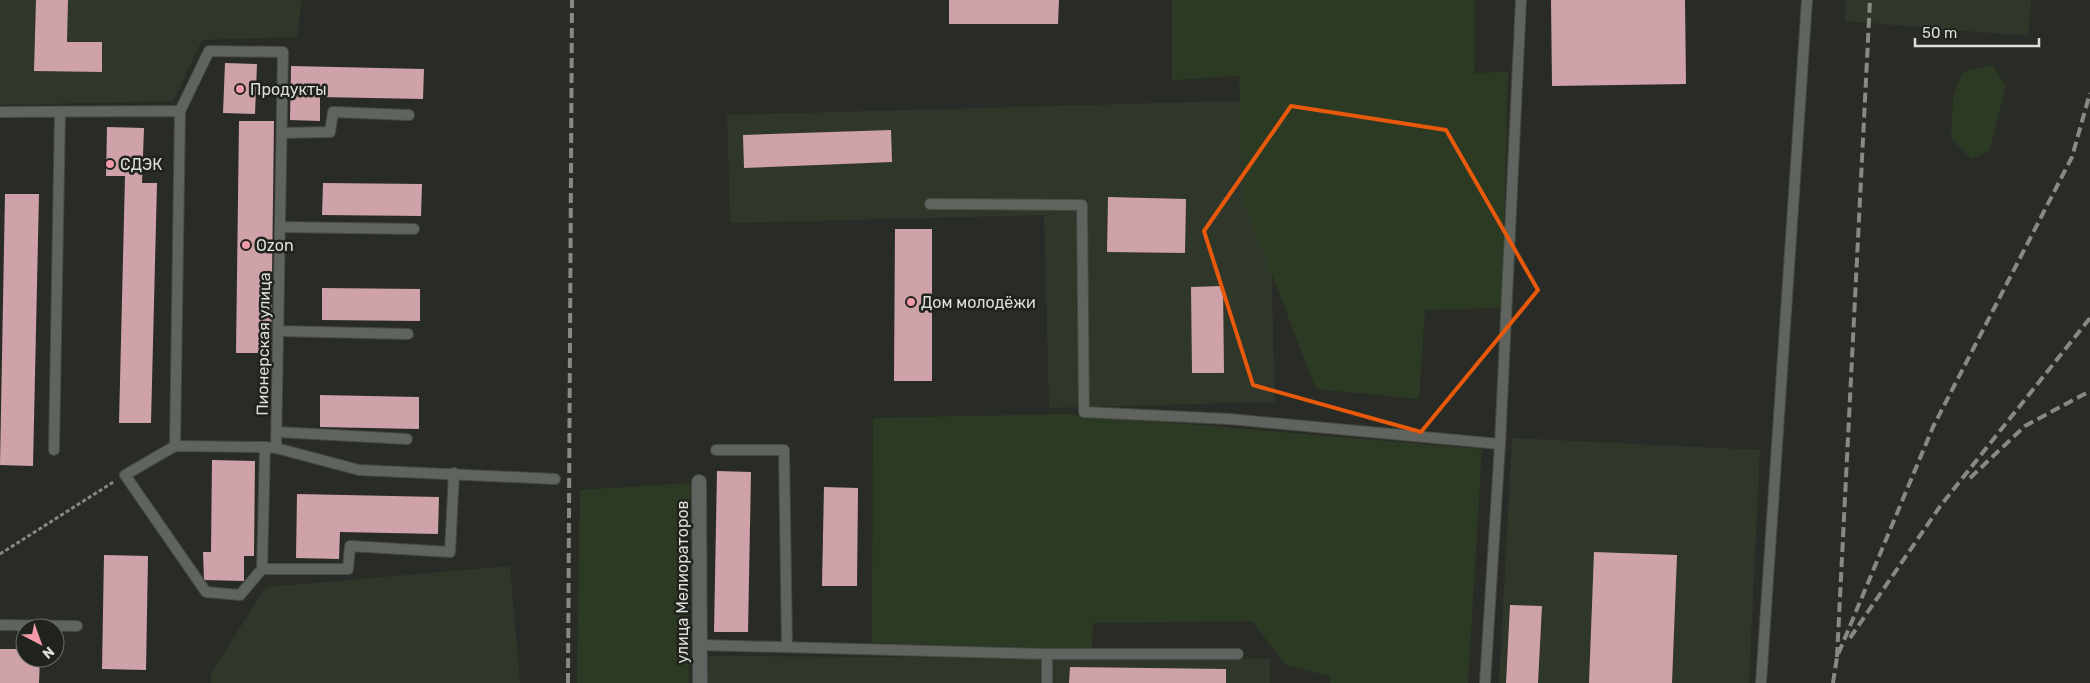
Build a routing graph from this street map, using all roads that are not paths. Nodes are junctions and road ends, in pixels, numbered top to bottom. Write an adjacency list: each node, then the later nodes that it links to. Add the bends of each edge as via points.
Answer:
1 (1520, 0): 15 (lane)
2 (1807, 0): 33 (lane)
3 (180, 111): 5 (lane); 7 (lane, Пионерская улица, via 209,51 283,52); 16 (lane)
4 (0, 112): 5 (lane)
5 (60, 112): 18 (lane)
6 (409, 115): 7 (lane, via 333,112 330,132)
7 (282, 133): 9 (lane, Пионерская улица)
8 (930, 204): 15 (lane, via 1082,205 1084,412 1229,419)
9 (280, 228): 10 (lane); 11 (lane, Пионерская улица)
10 (414, 229)
11 (278, 331): 12 (lane); 13 (lane, Пионерская улица)
12 (408, 334)
13 (277, 432): 14 (lane); 17 (lane, Пионерская улица)
14 (407, 439)
15 (1500, 444): 32 (lane)
16 (175, 446): 17 (lane); 23 (lane, via 125,475 206,592 240,595)
17 (271, 448): 20 (lane, via 359,470); 23 (lane, Пионерская улица)
18 (54, 450)
19 (716, 450): 27 (lane, via 784,450)
20 (454, 473): 21 (lane); 23 (lane, via 450,552 350,546 348,569)
21 (555, 479)
22 (699, 482): 26 (street, улица Мелиораторов)
23 (262, 569)
24 (0, 625): 25 (lane)
25 (77, 626)
26 (701, 645): 27 (lane); 30 (street, улица Мелиораторов)
27 (787, 646): 28 (lane)
28 (1047, 654): 29 (lane); 31 (lane)
29 (1238, 654)
30 (700, 683)
31 (1047, 683)
32 (1485, 683)
33 (1761, 683)

